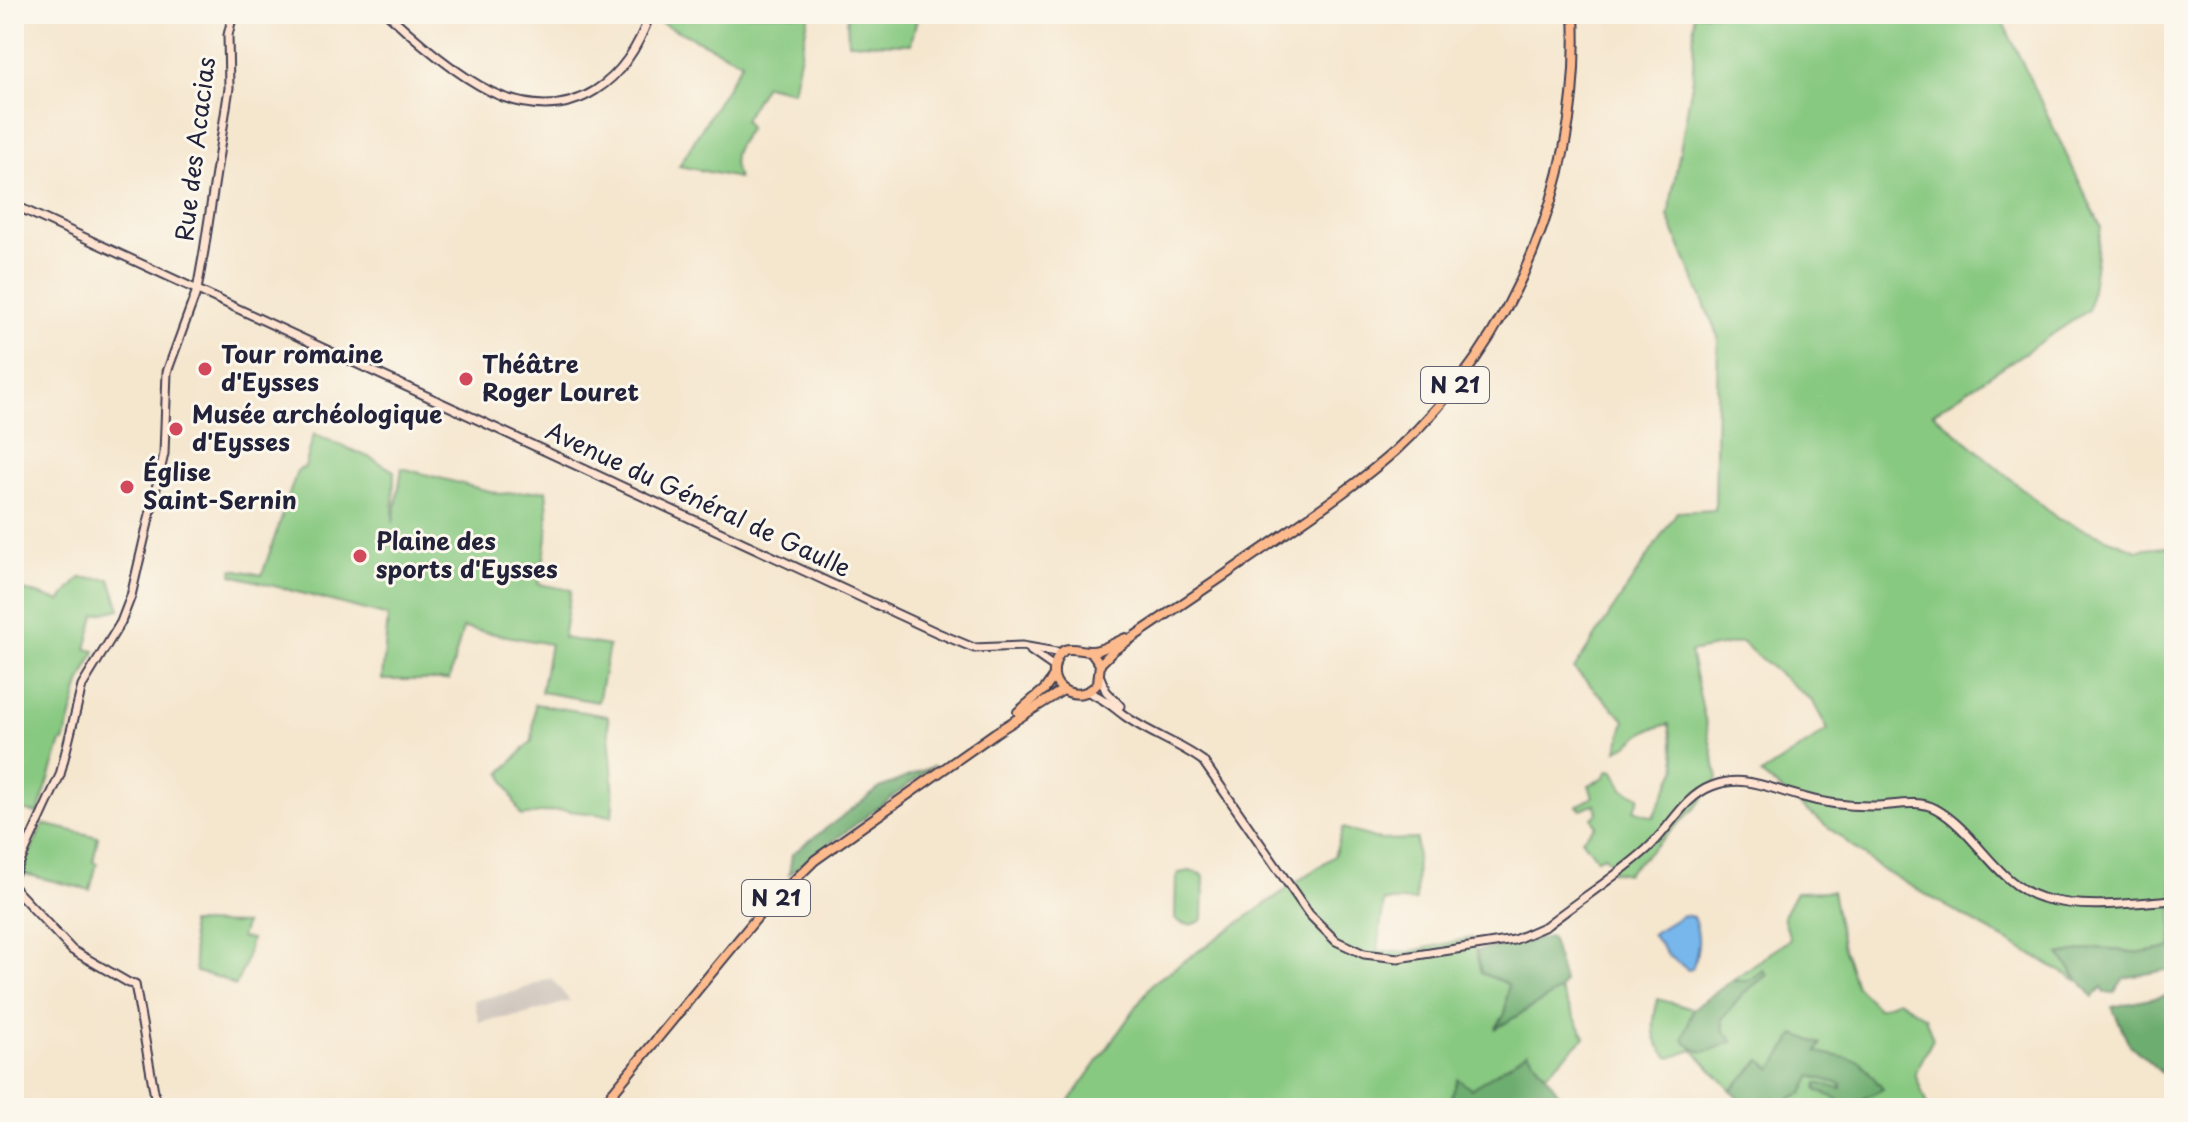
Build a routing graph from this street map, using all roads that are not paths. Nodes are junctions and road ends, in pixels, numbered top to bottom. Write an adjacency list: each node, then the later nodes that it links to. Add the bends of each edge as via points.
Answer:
1 (233, 14): 6 (main road, Rue des Acacias, via 229,88)
2 (388, 14): 3 (main road, via 450,66 498,94 544,105 579,98 609,81 634,52)
3 (650, 14)
4 (1574, 14): 7 (main road, N 21, via 1570,119 1551,202 1511,301 1468,368 1417,429 1367,474)
5 (14, 205): 6 (main road, Avenue du Général de Gaulle)
6 (197, 290): 8 (main road, Avenue du Général de Gaulle, via 938,633 974,648); 18 (main road, Rue des Acacias, via 167,372 164,454 131,596 82,686 60,775)
7 (1144, 630): 9 (main road, N 21); 11 (main road, N 21)
8 (1022, 646): 10 (main road, Avenue du Général de Gaulle); 12 (main road)
9 (1091, 651): 10 (main road, via 1076,647); 11 (main road)
10 (1062, 653): 12 (main road)
11 (1100, 664): 13 (main road)
12 (1054, 672): 14 (main road); 17 (main road, N 21, via 1045,689)
13 (1100, 677): 15 (main road); 16 (main road, via 1106,691)
14 (1063, 690): 15 (main road, via 1075,695); 17 (main road, N 21)
15 (1088, 692): 16 (main road)
16 (1142, 726): 20 (main road, via 1203,761 1309,914 1336,941 1364,954 1398,958 1530,934 1649,848 1693,798 1735,780 1833,804 1917,803 1934,808 1955,822 1990,861 2039,897 2093,906)
17 (995, 733): 22 (main road, N 21, via 815,860 759,915)
18 (14, 875)
19 (14, 888): 21 (main road, via 72,950 135,984)
20 (2174, 900)
21 (157, 1108)
22 (600, 1108)

